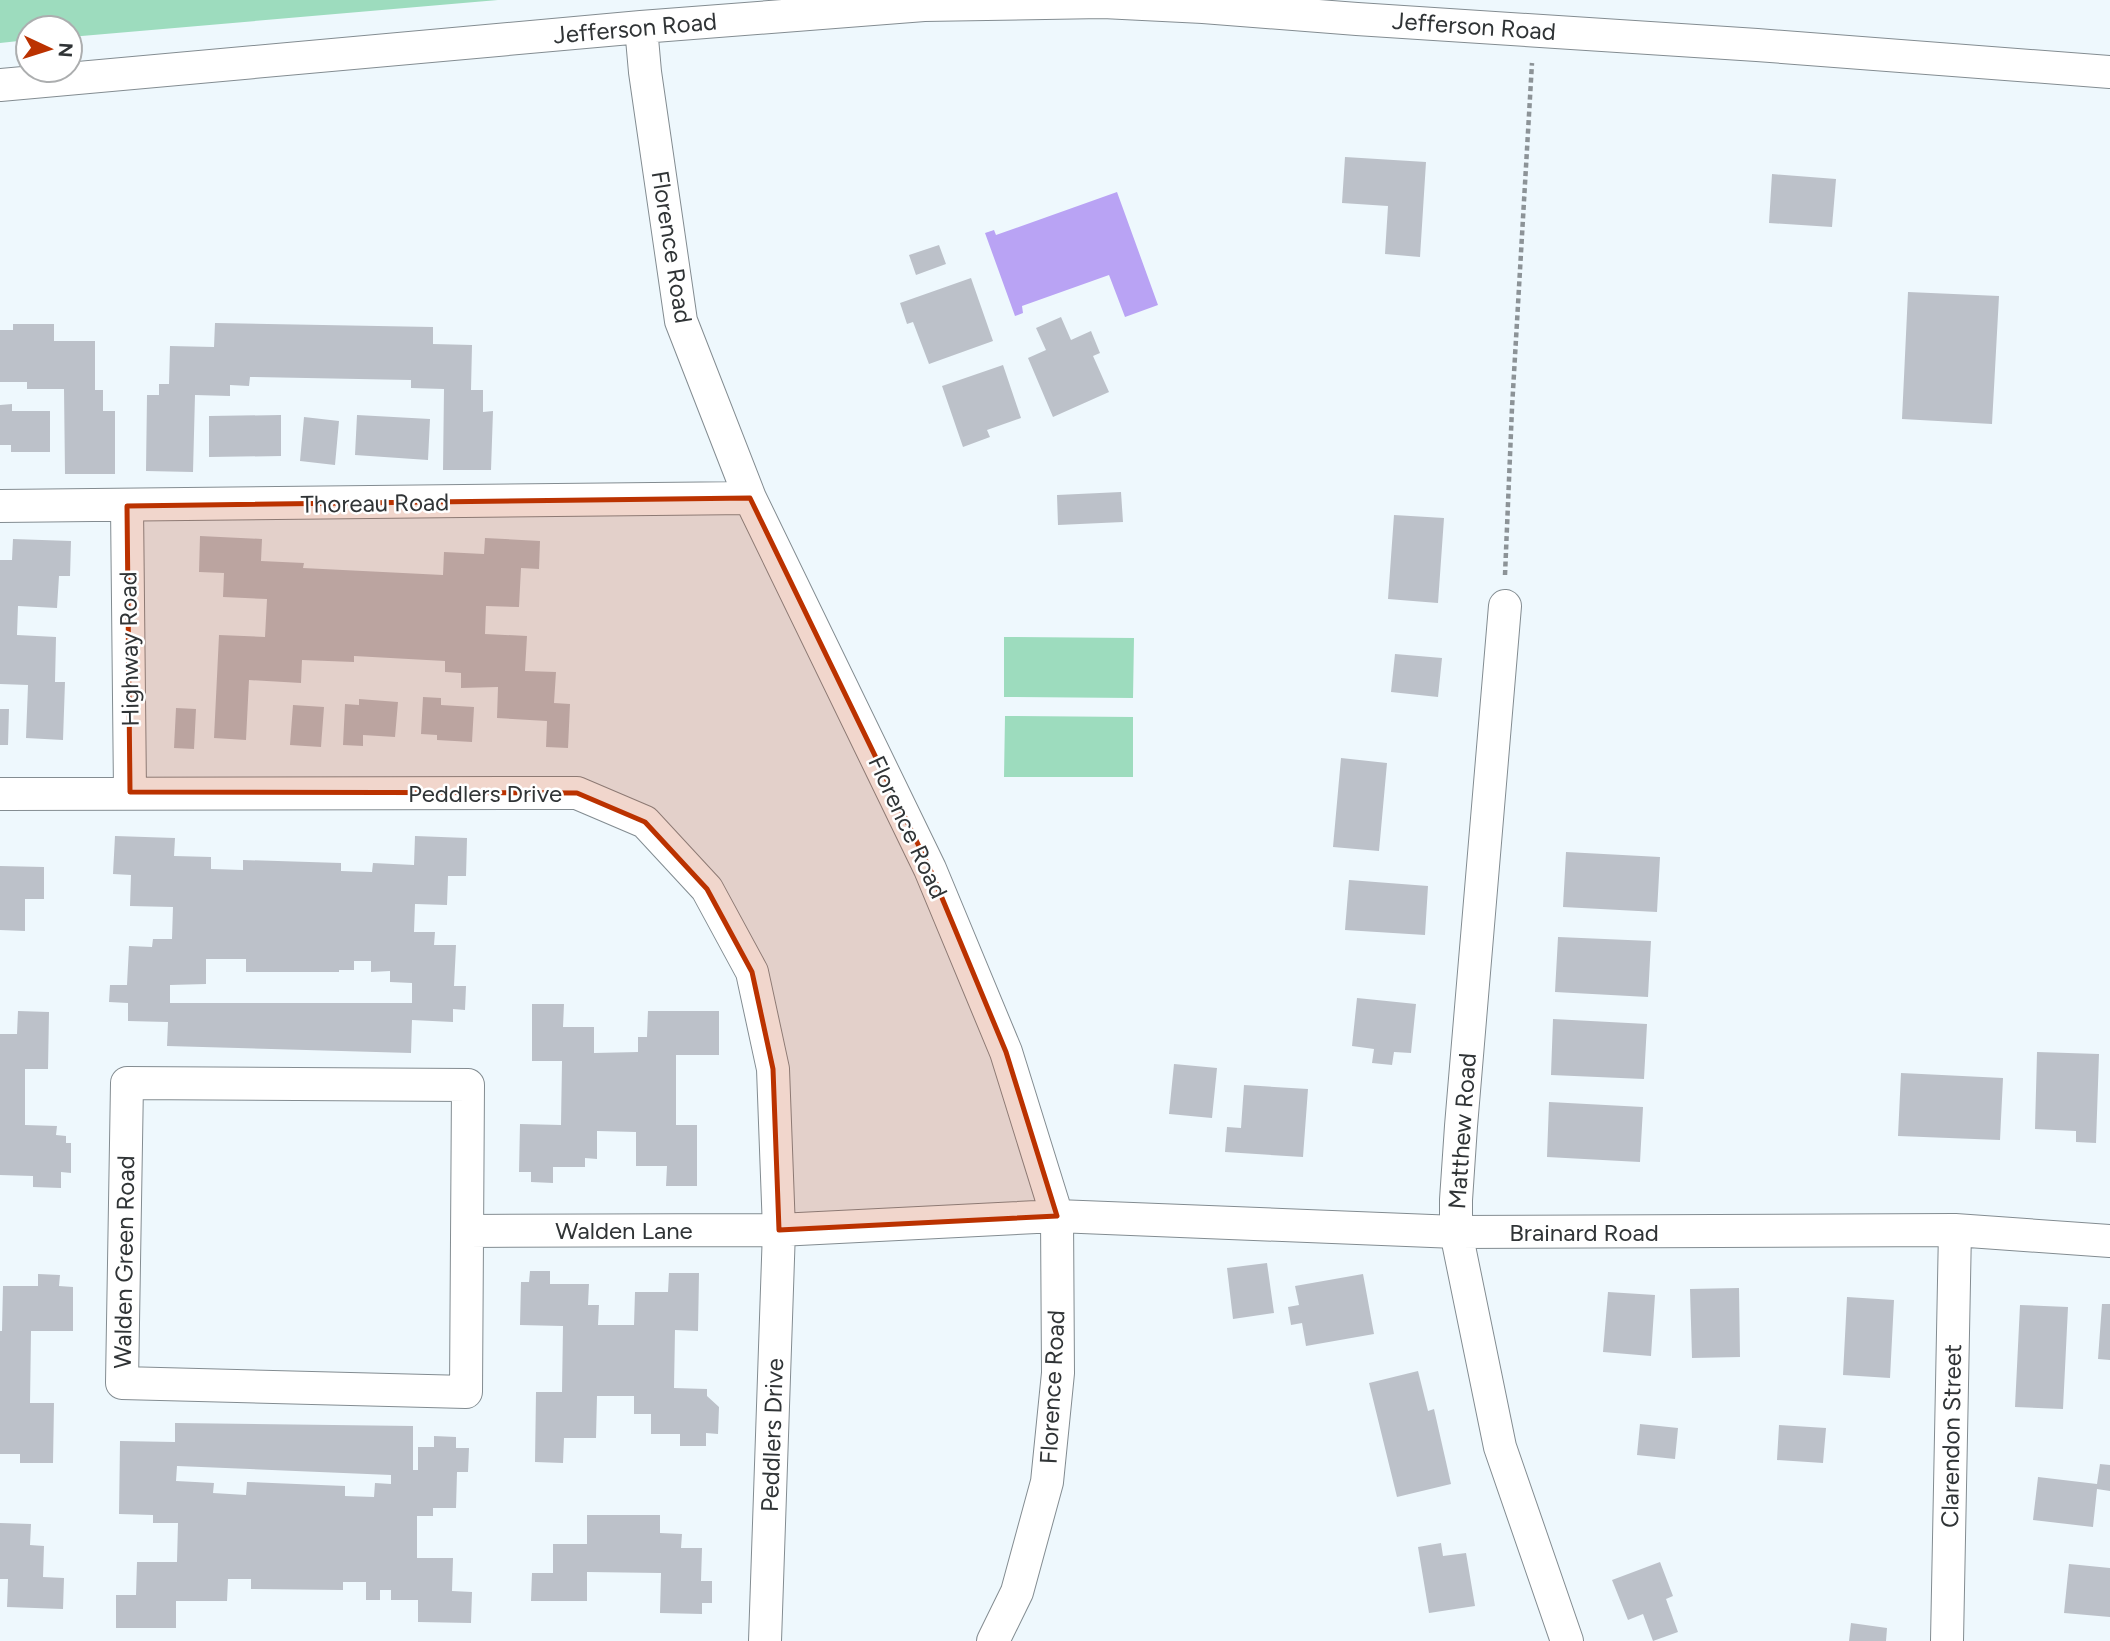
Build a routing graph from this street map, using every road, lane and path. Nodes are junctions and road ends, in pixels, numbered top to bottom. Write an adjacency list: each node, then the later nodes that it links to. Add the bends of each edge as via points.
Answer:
1 (1272, 6): 2 (street, Jefferson Road); 3 (street, Jefferson Road, via 1103,2 924,5)
2 (1356, 10): 4 (street, Jefferson Road)
3 (641, 27): 6 (street, Jefferson Road); 7 (street, Florence Road, via 681,321)
4 (1534, 30): 5 (street, Jefferson Road); 10 (path)
5 (2110, 72)
6 (0, 85)
7 (750, 498): 9 (street, Thoreau Road); 13 (street, Florence Road, via 930,869 1006,1052)
8 (0, 506): 9 (street, Thoreau Road)
9 (127, 506): 11 (street, Highway Road)
10 (1505, 606): 17 (street, Matthew Road)
11 (130, 792): 12 (street, Peddlers Drive); 14 (street, Peddlers Drive, via 577,793 645,822 707,889 752,972 773,1069)
12 (0, 793)
13 (1057, 1216): 14 (street); 17 (street, Brainard Road); 20 (street, Florence Road, via 1058,1373 1046,1482 1017,1592)
14 (779, 1230): 16 (street, Walden Lane); 19 (street, Peddlers Drive)
15 (1955, 1230): 17 (street, Brainard Road); 18 (street, Brainard Road); 22 (street, Clarendon Street)
16 (468, 1231): 16 (street, Walden Green Road, via 466,1392 122,1383 127,1083 468,1085)
17 (1456, 1233): 21 (street, Matthew Road, via 1500,1447)
18 (2110, 1241)
19 (765, 1641)
20 (993, 1641)
21 (1567, 1641)
22 (1947, 1641)

